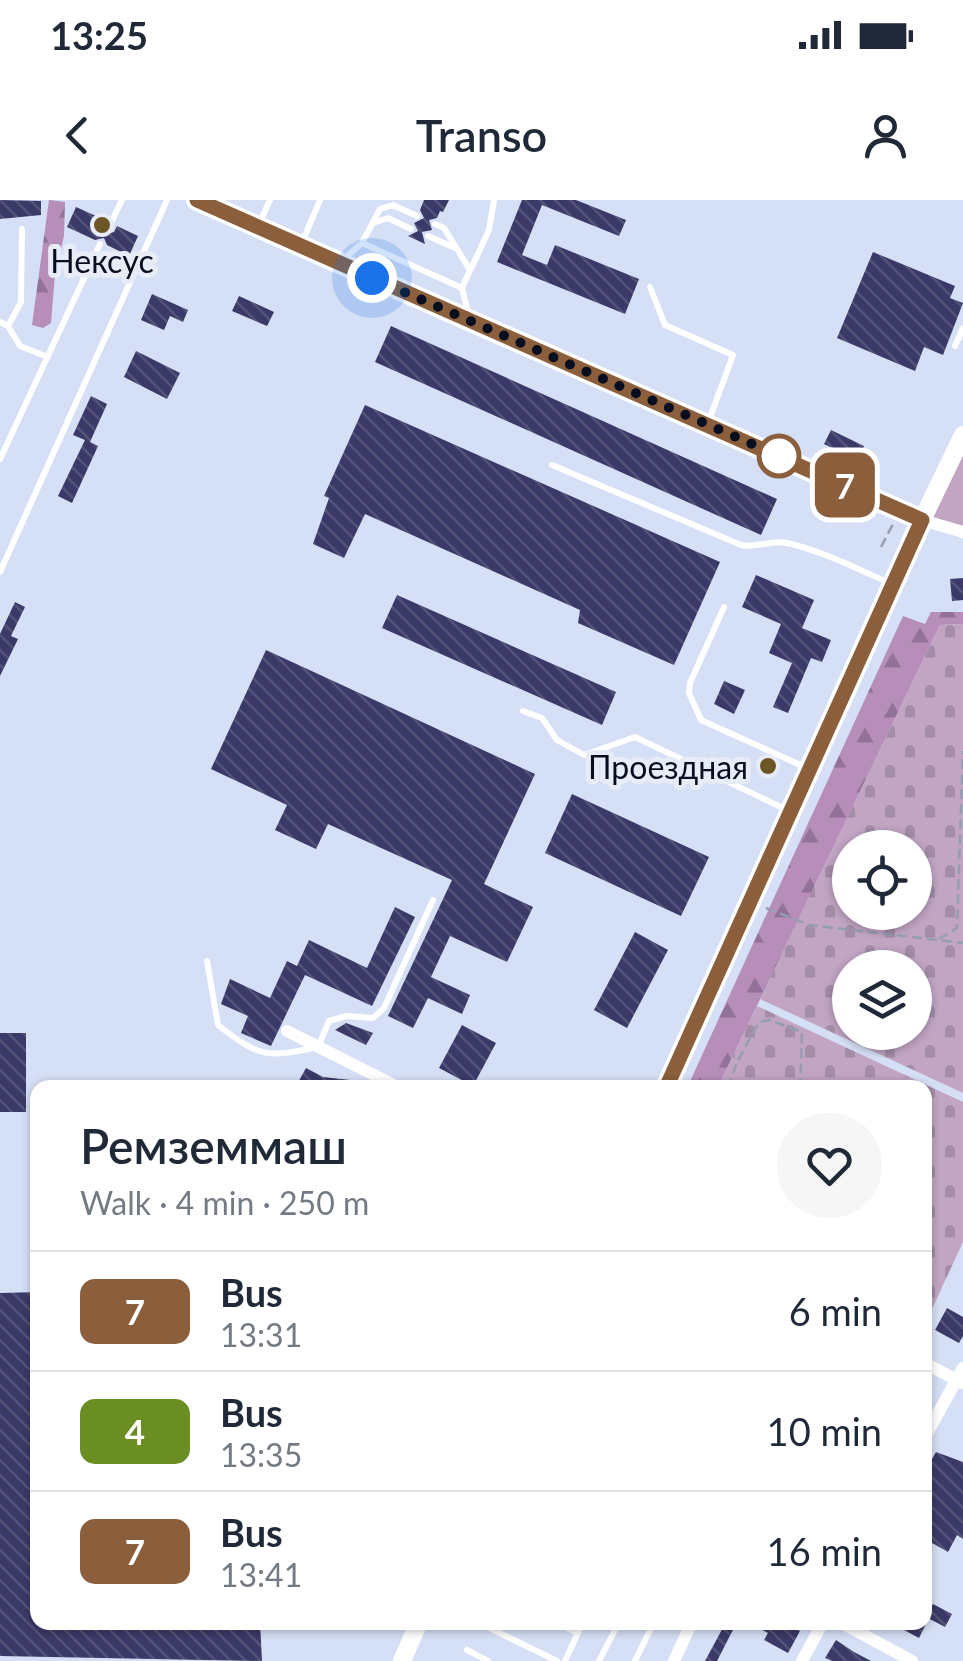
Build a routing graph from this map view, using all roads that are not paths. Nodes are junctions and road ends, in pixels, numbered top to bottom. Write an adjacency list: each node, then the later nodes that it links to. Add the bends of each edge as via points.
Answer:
1 (122, 200): 13 (lane)
2 (167, 200): 35 (lane)
3 (197, 200): 7 (street)
4 (270, 200): 11 (lane)
5 (320, 200): 18 (lane)
6 (494, 200): 21 (lane)
7 (223, 205): 11 (street)
8 (417, 216): 9 (lane, via 393,205 380,209)
9 (372, 224): 14 (lane, via 388,218); 16 (lane)
10 (434, 224): 19 (lane)
11 (257, 227): 18 (street)
12 (22, 228): 25 (lane, via 20,302)
13 (109, 228)
14 (411, 229)
15 (428, 236): 19 (lane)
16 (362, 243): 20 (lane); 22 (lane)
17 (100, 244): 28 (lane)
18 (300, 246): 20 (street)
19 (458, 249): 21 (lane)
20 (339, 264): 24 (street)
21 (470, 270): 22 (lane)
22 (462, 288): 24 (lane)
23 (650, 288): 29 (lane, via 665,325 733,355)
24 (470, 322): 29 (street)
25 (4, 324): 28 (lane, via 20,346)
26 (963, 328): 27 (lane)
27 (955, 346)
28 (48, 357): 31 (lane)
29 (708, 424): 33 (street)
30 (963, 437): 33 (street)
31 (0, 459)
32 (552, 465): 36 (lane, via 741,545 791,544)
33 (922, 520): 34 (street); 36 (street)
34 (963, 532)
35 (0, 572)
36 (893, 584): 39 (street)
37 (724, 607): 39 (lane, via 690,683 702,720)
38 (523, 712): 40 (lane, via 542,718 558,740 584,755 635,737)
39 (811, 770): 40 (street)
40 (792, 813): 46 (street)
41 (433, 900): 44 (lane, via 384,1008 372,1018 330,1021)
42 (208, 961): 44 (lane, via 218,1025 242,1044 277,1056)
43 (287, 1031): 44 (street)
44 (318, 1047): 45 (street)
45 (384, 1080)
46 (670, 1080)
47 (932, 1366): 48 (street)
48 (961, 1377): 49 (street)
49 (932, 1425)
50 (416, 1630): 61 (street)
51 (495, 1630): 63 (lane)
52 (571, 1630): 59 (lane)
53 (580, 1630): 59 (lane)
54 (615, 1630): 64 (lane)
55 (650, 1630): 65 (lane)
56 (688, 1630): 66 (street)
57 (818, 1630): 67 (street)
58 (855, 1630): 68 (street)
59 (578, 1634): 63 (lane)
60 (467, 1650): 62 (lane)
61 (402, 1661)
62 (488, 1661)
63 (561, 1661)
64 (599, 1661)
65 (635, 1661)
66 (674, 1661)
67 (802, 1661)
68 (912, 1661)

